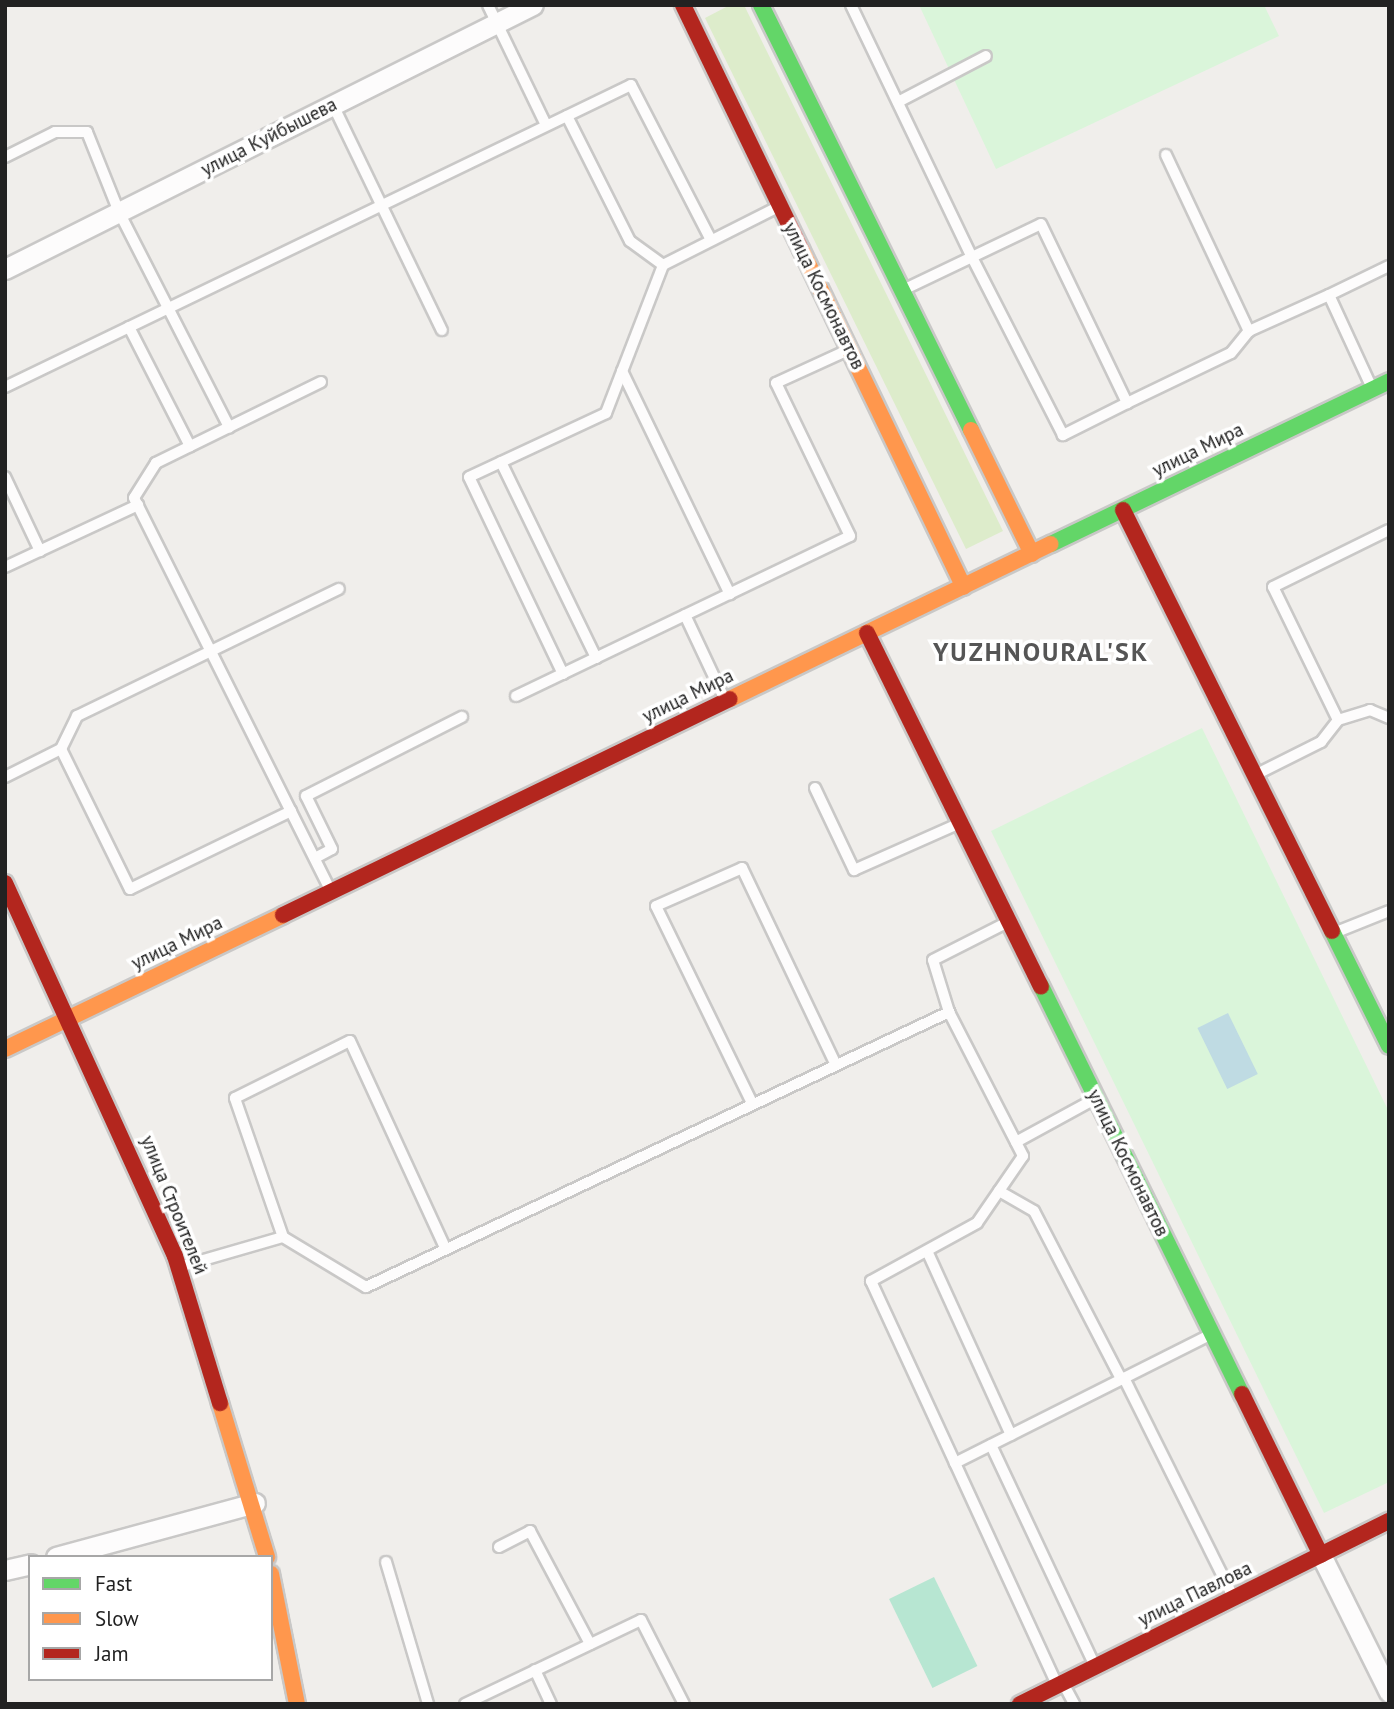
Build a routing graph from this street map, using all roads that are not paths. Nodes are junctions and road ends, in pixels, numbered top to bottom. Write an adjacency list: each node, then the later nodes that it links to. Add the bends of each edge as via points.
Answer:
1 (488, 5): 6 (lane)
2 (533, 5): 6 (street, улица Куйбышева)
3 (683, 5): 15 (street, улица Космонавтов)
4 (761, 5): 22 (street)
5 (851, 5): 8 (lane)
6 (497, 23): 9 (street, улица Куйбышева); 11 (lane)
7 (986, 56): 8 (lane)
8 (898, 102): 18 (lane)
9 (333, 105): 14 (lane); 16 (street, улица Куйбышева)
10 (567, 116): 11 (lane); 17 (lane, via 631,85); 19 (lane, via 630,241)
11 (546, 125): 14 (lane)
12 (1166, 155): 27 (lane)
13 (5, 157): 16 (lane, via 55,132 87,132)
14 (382, 205): 24 (lane); 26 (lane)
15 (780, 205): 17 (lane); 28 (street, улица Космонавтов)
16 (119, 212): 21 (street, улица Куйбышева); 24 (lane)
17 (711, 240): 19 (lane)
18 (972, 257): 22 (lane); 34 (lane, via 1063,435); 34 (lane, via 1041,223)
19 (663, 265): 29 (lane)
20 (1389, 266): 23 (lane)
21 (5, 269)
22 (902, 290): 43 (street)
23 (1329, 295): 27 (lane); 33 (lane)
24 (167, 309): 25 (lane); 35 (lane)
25 (129, 327): 32 (lane); 36 (lane)
26 (442, 330)
27 (1249, 331): 34 (lane, via 1231,354)
28 (849, 349): 45 (street, улица Космонавтов); 47 (lane, via 776,383 850,536)
29 (622, 372): 37 (lane, via 606,413); 47 (lane)
30 (1389, 381): 33 (street, улица Мира)
31 (321, 382): 35 (lane)
32 (5, 387)
33 (1372, 389): 40 (street, улица Мира)
34 (1127, 403)
35 (229, 427): 36 (lane)
36 (190, 446): 39 (lane, via 156,463 134,498)
37 (501, 462): 51 (lane); 52 (lane, via 469,477)
38 (5, 477): 42 (lane)
39 (138, 505): 42 (lane); 50 (lane)
40 (1123, 510): 43 (street, улица Мира); 59 (street)
41 (1389, 530): 57 (lane, via 1273,587)
42 (40, 551): 44 (lane)
43 (1032, 554): 45 (street, улица Мира)
44 (5, 567)
45 (964, 587): 49 (street, улица Мира)
46 (338, 589): 50 (lane)
47 (730, 594): 48 (lane)
48 (685, 615): 51 (lane); 54 (lane)
49 (867, 633): 54 (street, улица Мира); 63 (street, улица Космонавтов)
50 (211, 651): 58 (lane, via 77,716); 62 (lane)
51 (596, 658): 52 (lane)
52 (563, 674): 53 (lane)
53 (516, 696)
54 (725, 702): 66 (street, улица Мира)
55 (462, 717): 64 (lane, via 306,796 332,849)
56 (1389, 718): 57 (lane, via 1370,710)
57 (1338, 720): 59 (lane, via 1321,742)
58 (61, 749): 60 (lane); 62 (lane, via 130,890)
59 (1254, 775): 69 (street)
60 (5, 777)
61 (815, 788): 63 (lane, via 854,870)
62 (291, 811): 64 (lane)
63 (960, 822): 68 (street, улица Космонавтов)
64 (315, 858): 66 (lane)
65 (5, 883): 71 (street, улица Строителей)
66 (332, 892): 71 (street, улица Мира)
67 (1389, 911): 69 (lane)
68 (1009, 922): 70 (lane, via 933,960); 75 (street, улица Космонавтов)
69 (1333, 933): 72 (street)
70 (949, 1013): 74 (lane); 77 (lane)
71 (71, 1018): 73 (street, улица Мира); 82 (street, улица Строителей)
72 (1389, 1046)
73 (5, 1049)
74 (836, 1065): 76 (lane); 76 (lane, via 742,868 656,906)
75 (1096, 1098): 77 (lane); 83 (street, улица Космонавтов)
76 (752, 1103): 80 (lane)
77 (1016, 1142): 78 (lane, via 1023,1156)
78 (999, 1191): 81 (lane, via 977,1223); 84 (lane, via 1034,1211)
79 (282, 1237): 80 (lane, via 366,1287); 80 (lane, via 235,1098 350,1041); 82 (lane)
80 (445, 1248)
81 (928, 1253): 85 (lane); 87 (lane, via 872,1281)
82 (179, 1267): 88 (street, улица Строителей)
83 (1212, 1334): 84 (lane); 93 (street, улица Космонавтов)
84 (1123, 1379): 85 (lane); 98 (lane)
85 (1011, 1435): 86 (lane)
86 (991, 1445): 87 (lane); 100 (lane)
87 (955, 1464): 102 (lane)
88 (255, 1503): 91 (street); 92 (street, улица Строителей)
89 (1389, 1521): 93 (street, улица Павлова)
90 (499, 1547): 99 (lane, via 530,1531)
91 (63, 1555)
92 (267, 1555)
93 (1321, 1555): 98 (street, улица Павлова); 103 (street, улица Космонавтов)
94 (386, 1562): 105 (lane)
95 (28, 1564): 96 (street)
96 (5, 1570)
97 (273, 1584): 104 (street)
98 (1233, 1598): 100 (street, улица Павлова)
99 (590, 1644): 101 (lane); 108 (lane, via 641,1620)
100 (1096, 1666): 102 (street, улица Павлова)
101 (535, 1670): 106 (lane); 107 (lane)
102 (1060, 1684): 109 (street, улица Павлова); 110 (lane)
103 (1389, 1692)
104 (297, 1704)
105 (428, 1704)
106 (465, 1704)
107 (551, 1704)
108 (684, 1704)
109 (1020, 1704)
110 (1074, 1704)

